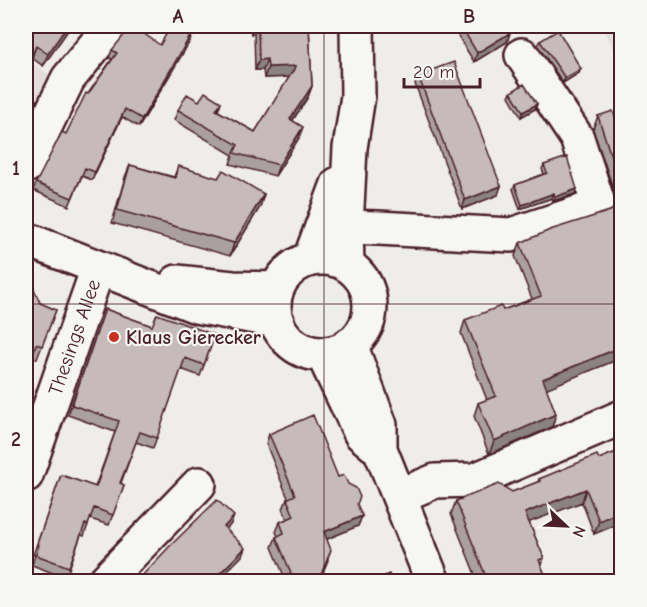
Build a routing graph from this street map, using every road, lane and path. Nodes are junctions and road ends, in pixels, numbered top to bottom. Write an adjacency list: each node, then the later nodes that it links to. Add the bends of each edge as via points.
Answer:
1 (111, 26): 5 (main road, via 68,79)
2 (357, 26): 4 (main road, via 358,96)
3 (522, 55): 6 (main road, via 577,138 599,206 512,235)
4 (350, 148): 6 (main road); 8 (main road)
5 (26, 166)
6 (346, 227): 9 (main road)
7 (26, 239): 10 (main road)
8 (310, 259): 9 (main road, via 323,258); 11 (main road, via 285,276)
9 (347, 265): 12 (main road, via 359,275 370,304 361,333)
10 (105, 270): 11 (main road, via 200,285); 14 (main road, Thesings Allee)
11 (277, 305): 12 (main road, via 284,334 294,345 308,351)
12 (336, 349): 16 (main road, via 380,425 380,450)
13 (621, 417): 16 (main road, via 475,480 435,481)
14 (26, 475)
15 (199, 484): 17 (main road)
16 (399, 496): 18 (main road)
17 (104, 582)
18 (434, 582)

